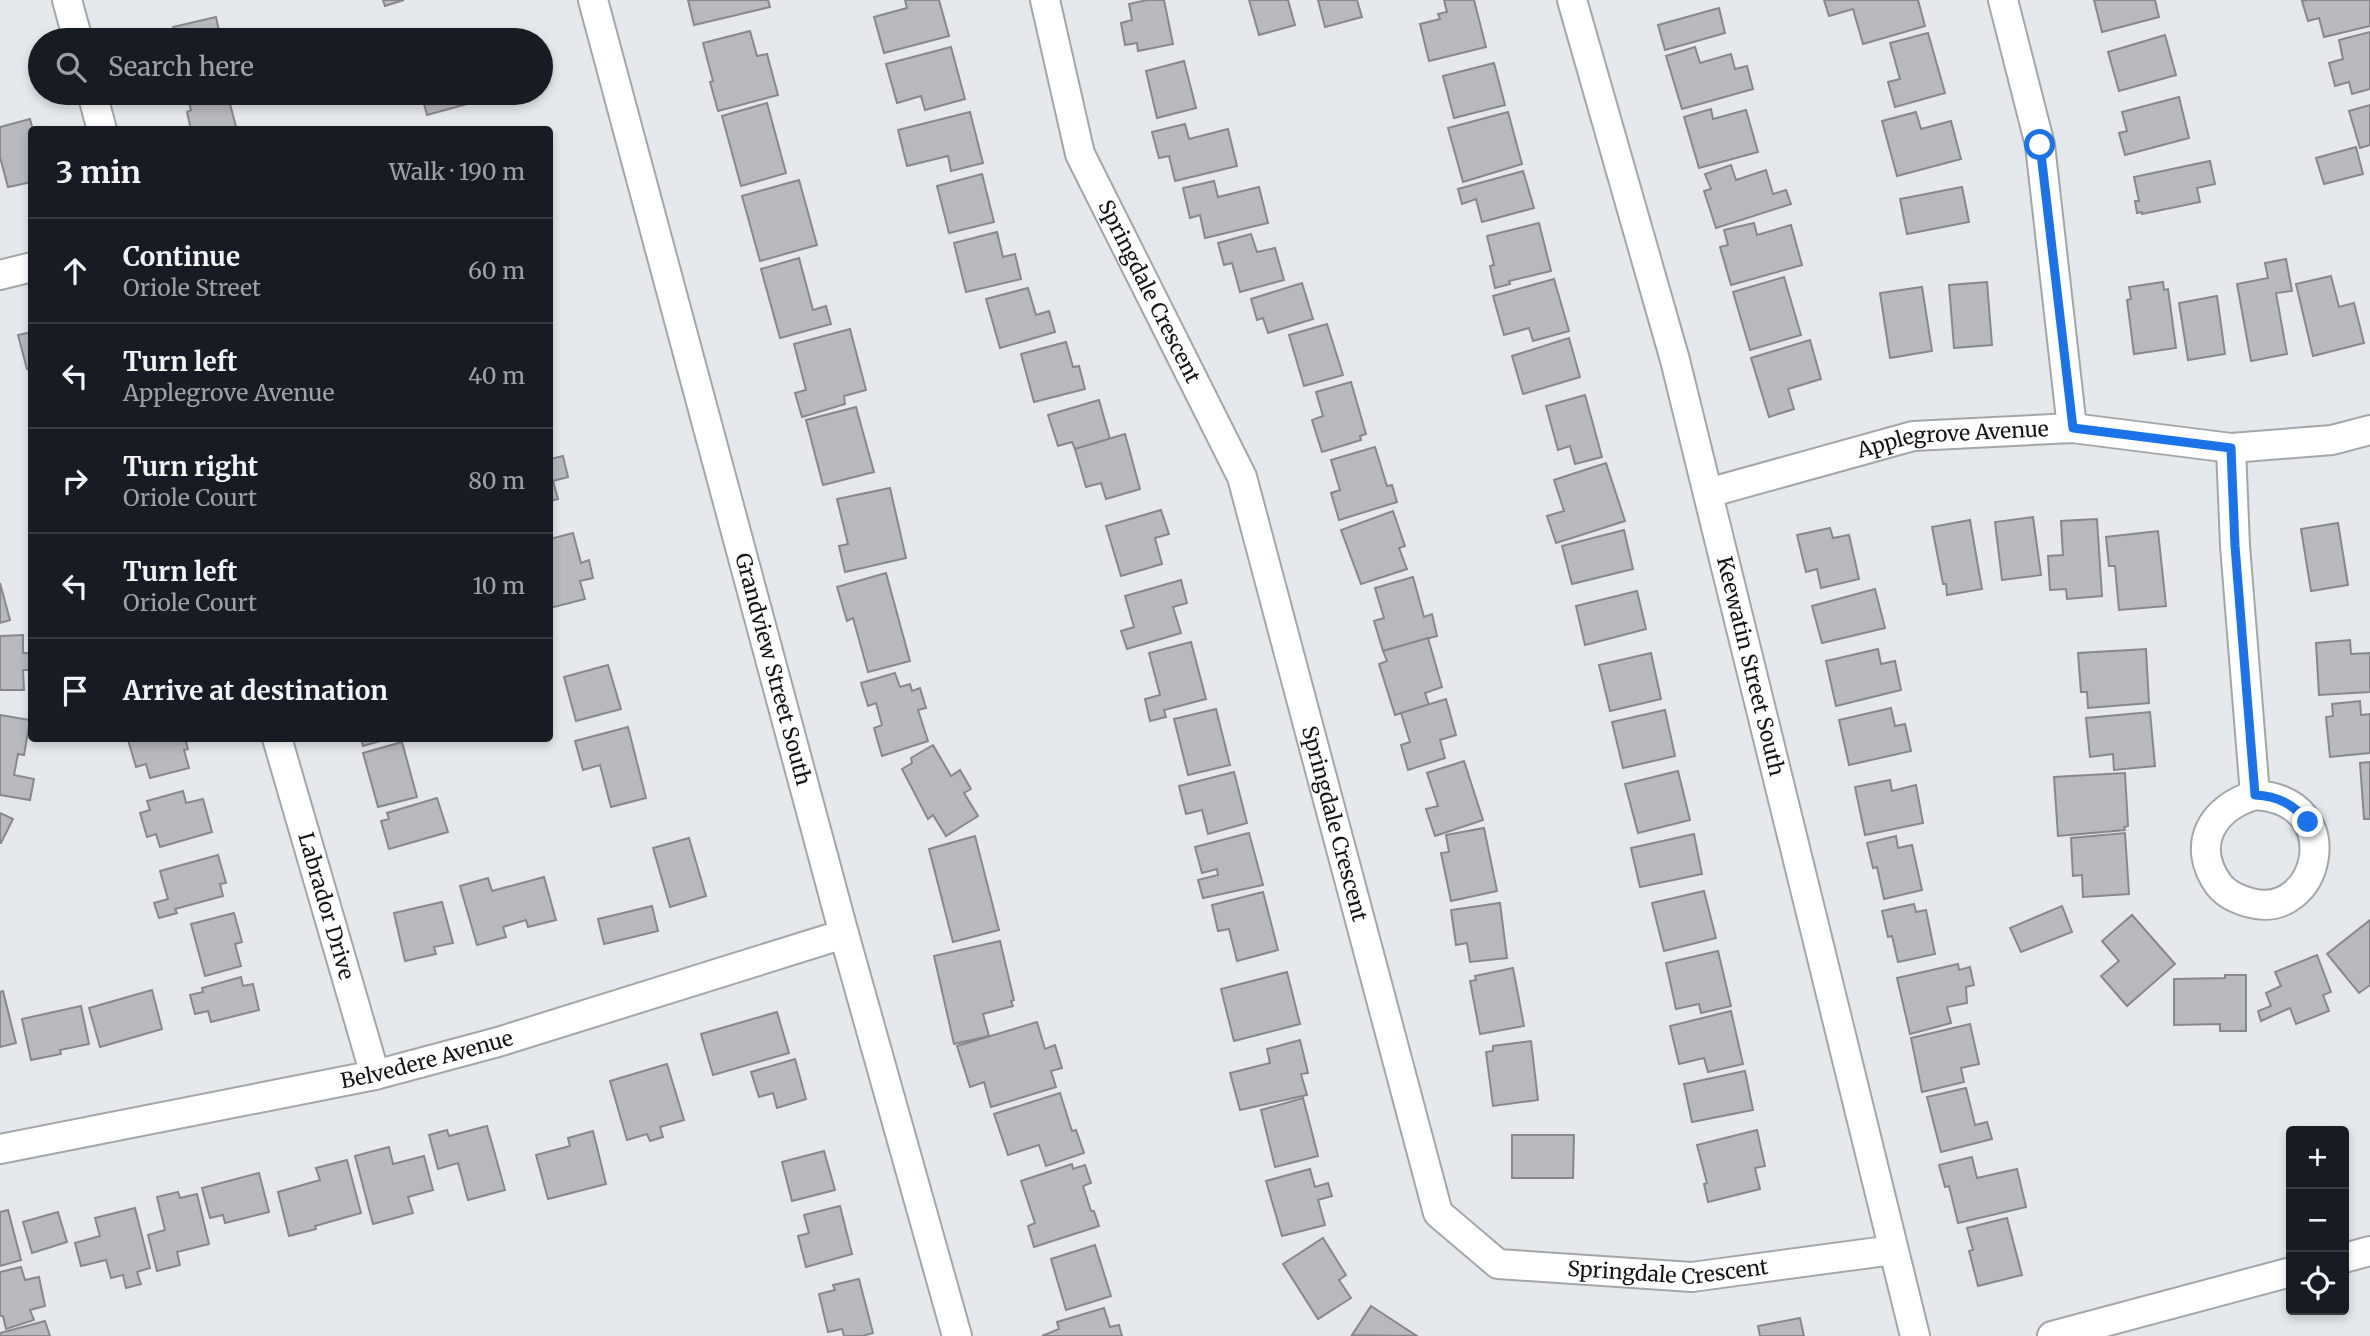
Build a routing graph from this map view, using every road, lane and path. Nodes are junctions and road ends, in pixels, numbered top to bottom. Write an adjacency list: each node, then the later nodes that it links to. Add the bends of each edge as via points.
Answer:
1 (67, 0): 6 (street)
2 (593, 0): 17 (street, Grandview Street South)
3 (1045, 0): 20 (street, Springdale Crescent, via 1080,154 1242,477 1438,1213 1498,1264 1692,1277)
4 (1572, 0): 14 (street, Keewatin Street South, via 1675,360)
5 (2003, 0): 11 (street, via 2040,145)
6 (75, 28)
7 (95, 105): 8 (street)
8 (101, 126)
9 (28, 268): 10 (street)
10 (0, 275)
11 (2073, 428): 13 (street, Applegrove Avenue); 14 (street, Applegrove Avenue, via 1913,436)
12 (2370, 430): 13 (street, Applegrove Avenue, via 2332,440)
13 (2231, 448): 16 (street)
14 (1708, 493): 20 (street, Keewatin Street South)
15 (278, 742): 18 (street, Labrador Drive)
16 (2255, 795)
17 (844, 934): 18 (street, Belvedere Avenue, via 498,1042); 24 (street, Grandview Street South)
18 (375, 1075): 19 (street, Belvedere Avenue)
19 (0, 1149)
20 (1893, 1250): 25 (street, Keewatin Street South)
21 (2370, 1251): 22 (street)
22 (2349, 1257)
23 (2286, 1273): 26 (street)
24 (957, 1336)
25 (1915, 1336)
26 (2052, 1336)

